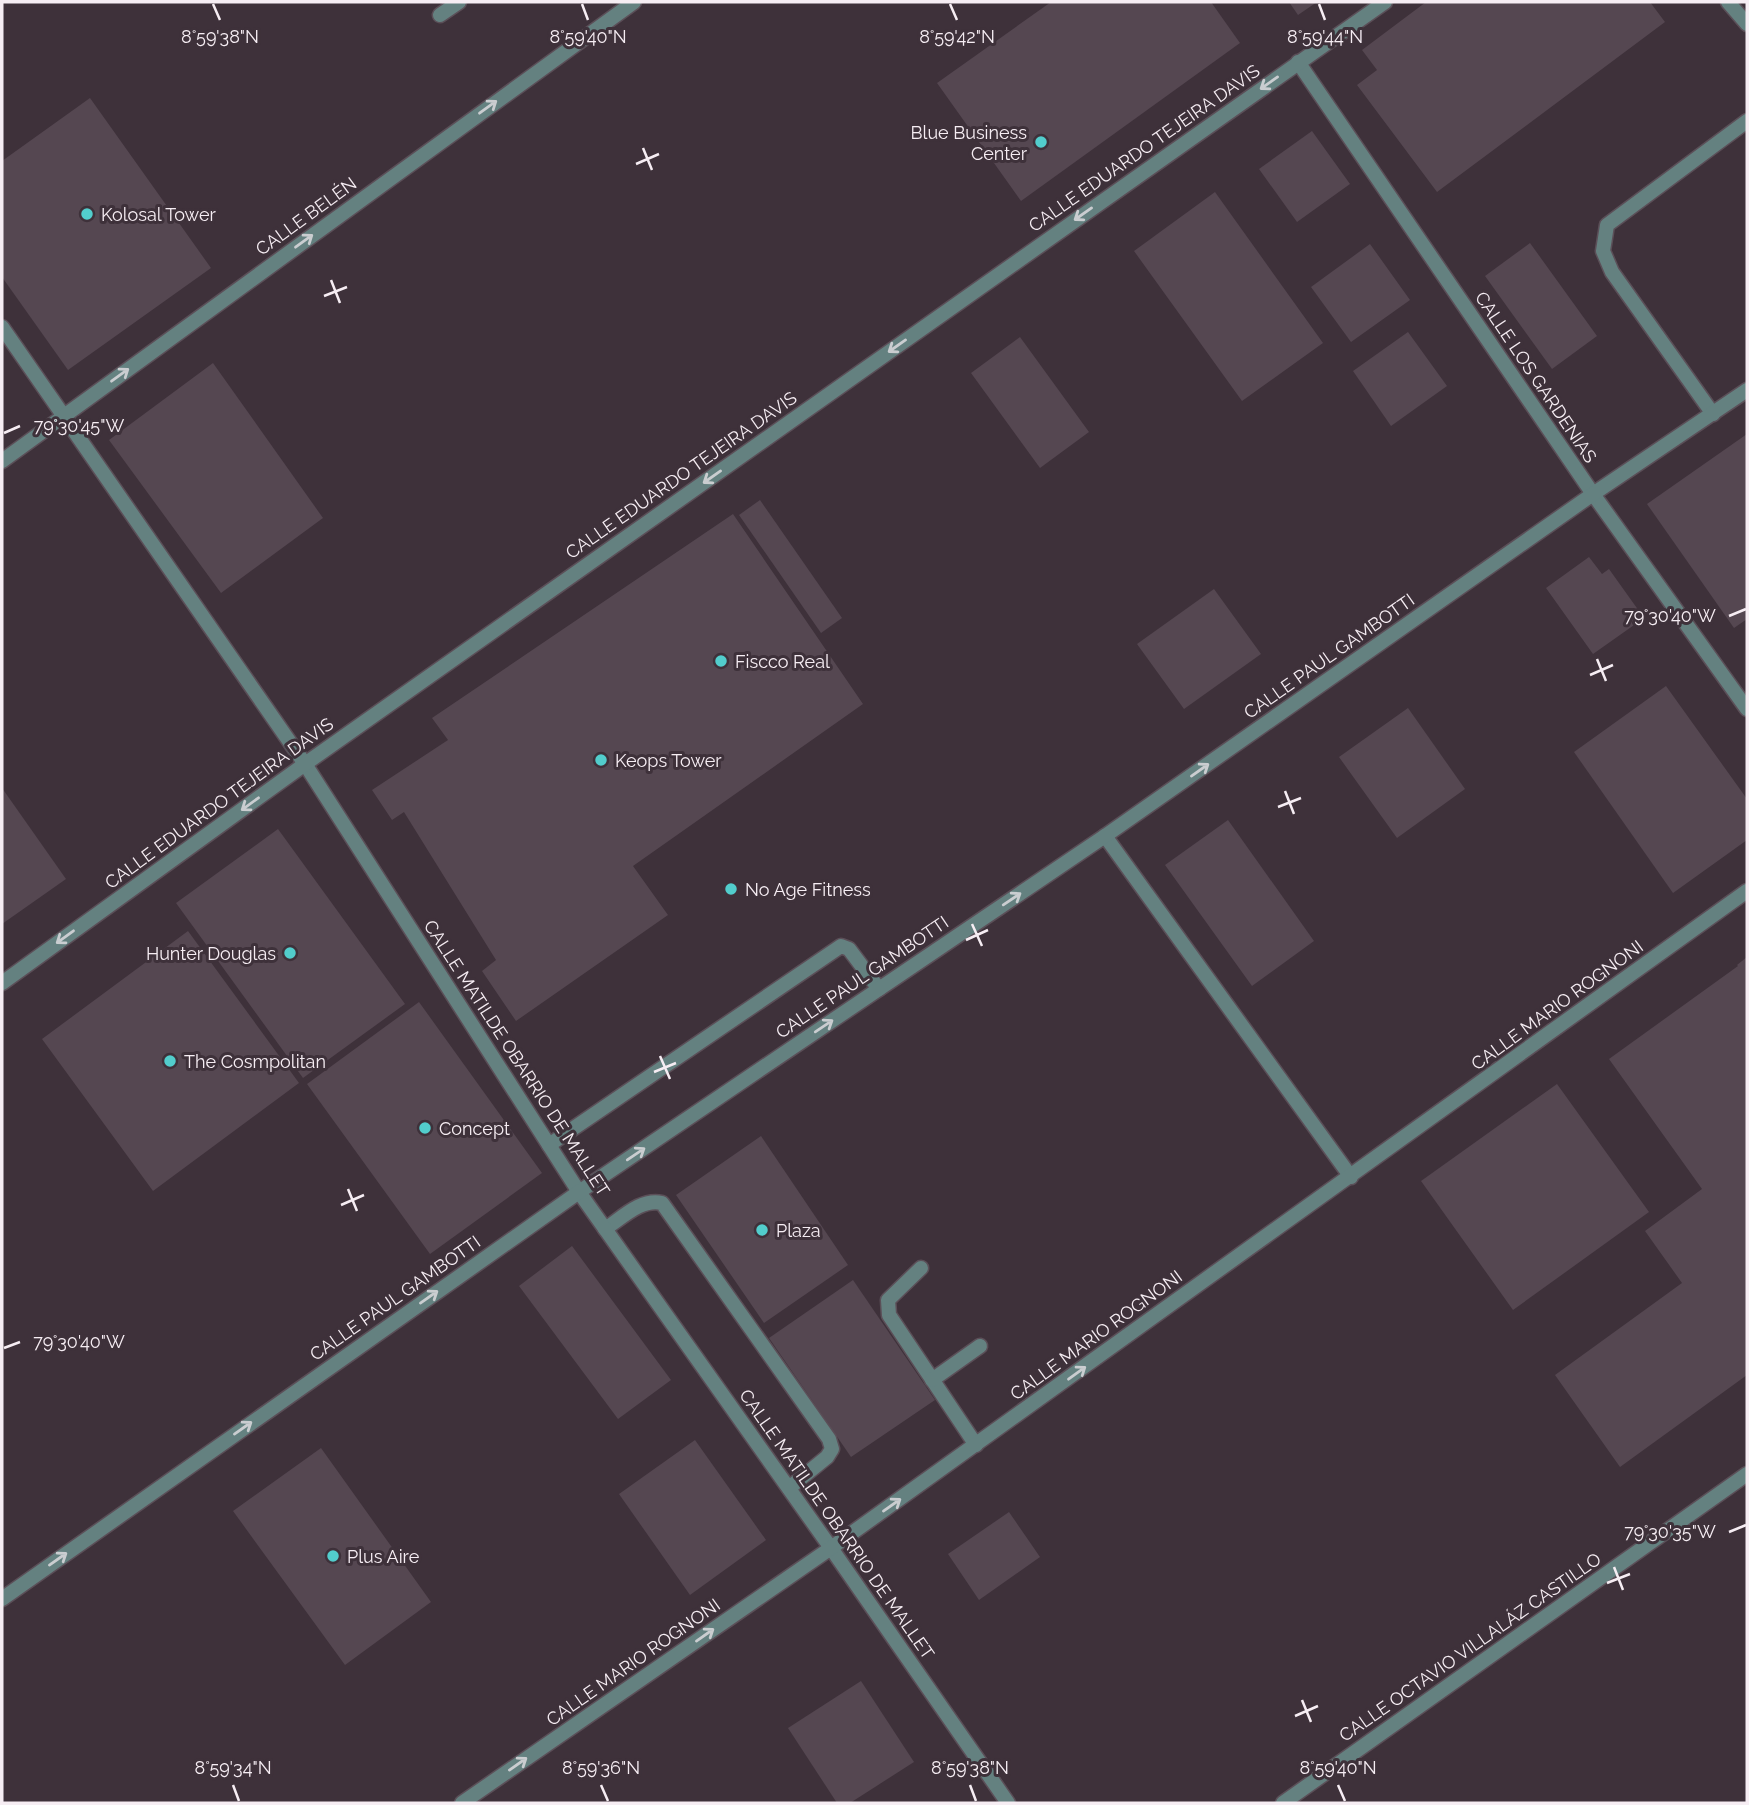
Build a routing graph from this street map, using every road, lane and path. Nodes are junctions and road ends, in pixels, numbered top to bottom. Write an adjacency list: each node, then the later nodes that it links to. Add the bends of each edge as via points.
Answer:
1 (459, 2): 5 (street)
2 (634, 2): 12 (street, CALLE BELÉN, one-way to 2)
3 (1385, 2): 7 (street, CALLE EDUARDO TEJEIRA DAVIS)
4 (1728, 2): 6 (street)
5 (440, 15)
6 (1747, 24)
7 (1298, 62): 14 (street, CALLE LOS GARDENIAS); 16 (street, CALLE EDUARDO TEJEIRA DAVIS, one-way to 16)
8 (1747, 121): 11 (street, via 1607,225 1603,251 1612,272)
9 (2, 327): 12 (street, CALLE MATILDE OBARRIO DE MALLET)
10 (1747, 390): 11 (street, CALLE PAUL GAMBOTTI)
11 (1713, 414): 14 (street, CALLE PAUL GAMBOTTI)
12 (65, 415): 13 (street, CALLE BELÉN); 16 (street, CALLE MATILDE OBARRIO DE MALLET)
13 (2, 461)
14 (1593, 494): 15 (street, CALLE LOS GARDENIAS); 17 (street, CALLE PAUL GAMBOTTI, one-way to 14)
15 (1747, 709)
16 (305, 764): 19 (street, CALLE EDUARDO TEJEIRA DAVIS, one-way to 19); 21 (street, CALLE MATILDE OBARRIO DE MALLET)
17 (1105, 836): 20 (street, CALLE PAUL GAMBOTTI, one-way to 17); 22 (street)
18 (1747, 891): 22 (street, CALLE MARIO ROGNONI)
19 (2, 983)
20 (879, 989): 21 (street, via 849,949 841,946); 23 (street, CALLE PAUL GAMBOTTI, one-way to 20)
21 (549, 1145): 23 (street, CALLE MATILDE OBARRIO DE MALLET)
22 (1351, 1177): 28 (street, CALLE MARIO ROGNONI, one-way to 22)
23 (579, 1192): 24 (street, CALLE MATILDE OBARRIO DE MALLET); 32 (street, CALLE PAUL GAMBOTTI, one-way to 23)
24 (605, 1229): 30 (street, CALLE MATILDE OBARRIO DE MALLET); 30 (street, via 645,1203 662,1203 829,1439 832,1449 827,1457)
25 (921, 1268): 27 (street, via 888,1300 889,1315)
26 (979, 1346): 27 (street)
27 (932, 1380): 28 (street)
28 (976, 1445): 31 (street, CALLE MARIO ROGNONI, one-way to 28)
29 (1747, 1474): 35 (street, CALLE OCTAVIO VILLALÁZ CASTILLO)
30 (789, 1488): 31 (street, CALLE MATILDE OBARRIO DE MALLET)
31 (831, 1548): 33 (street, CALLE MARIO ROGNONI, one-way to 31); 34 (street, CALLE MATILDE OBARRIO DE MALLET)
32 (2, 1599)
33 (462, 1803)
34 (1008, 1803)
35 (1283, 1803)

